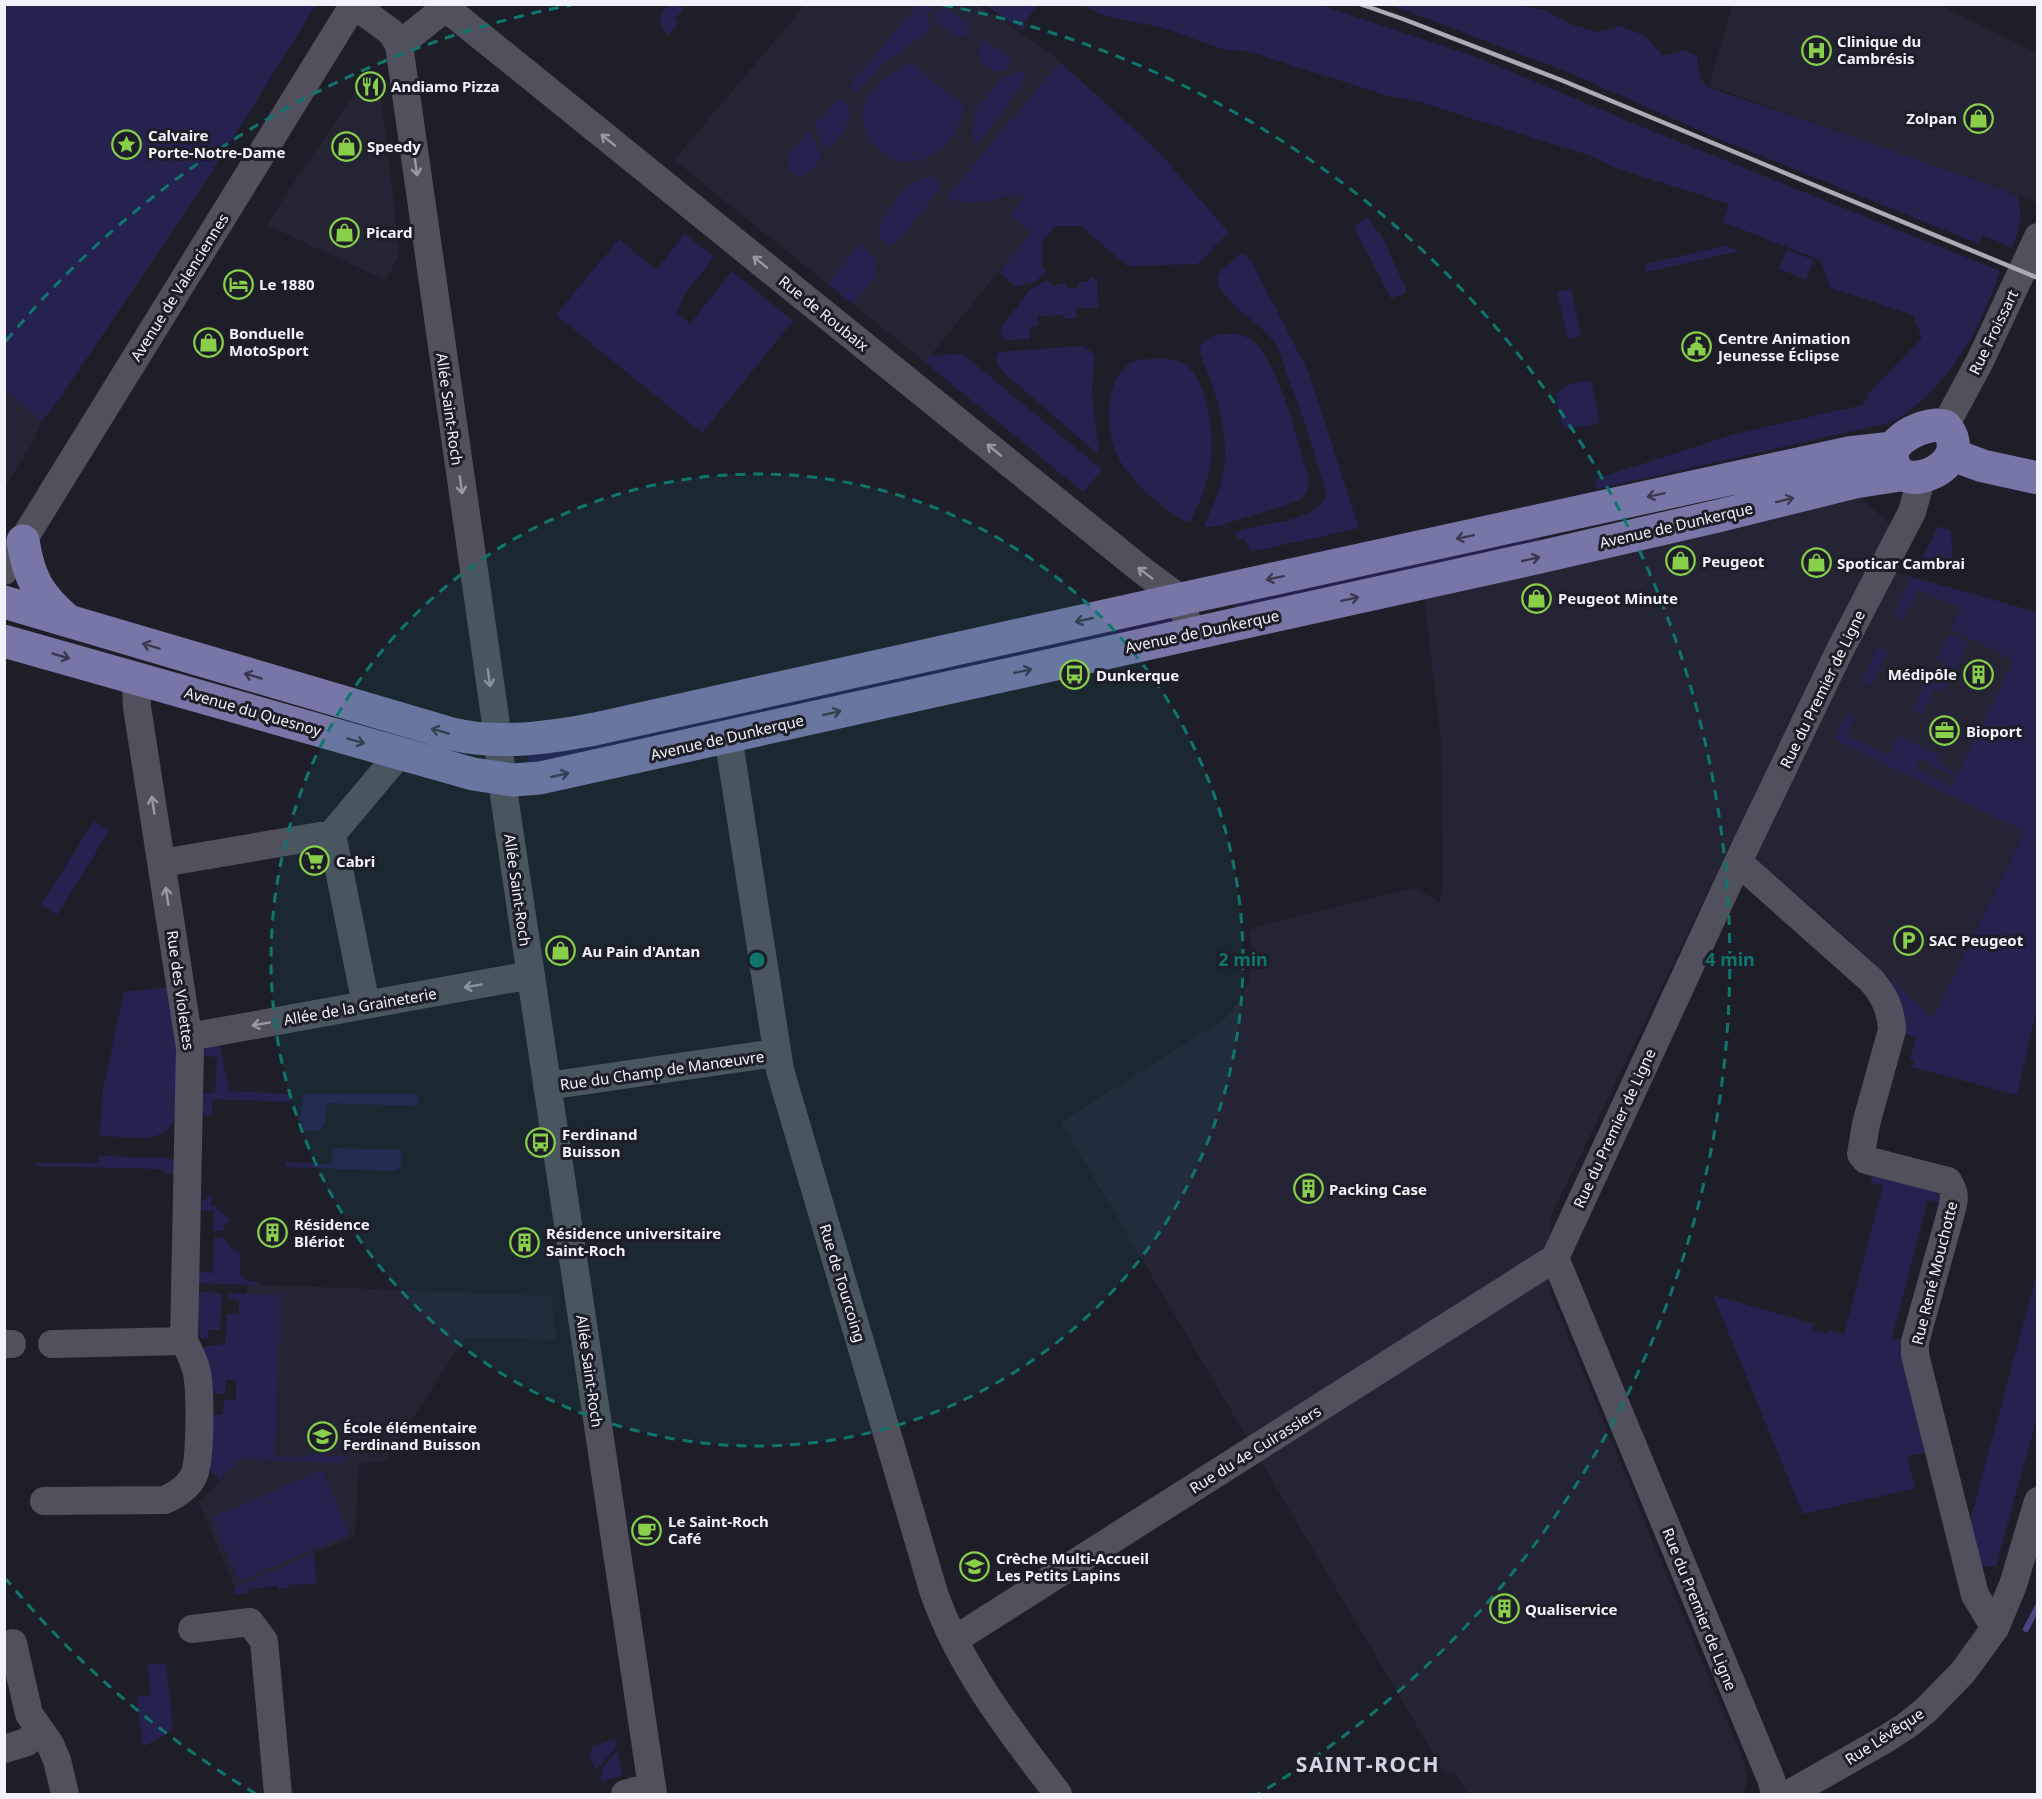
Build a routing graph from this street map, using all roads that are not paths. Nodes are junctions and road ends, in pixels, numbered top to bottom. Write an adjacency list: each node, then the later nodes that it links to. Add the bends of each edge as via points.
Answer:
1 (354, 5): 3 (street, via 391,32); 8 (street, Avenue de Valenciennes)
2 (443, 6): 3 (street); 10 (street, Rue de Roubaix, one-way to 2)
3 (399, 45): 17 (street, Allée Saint-Roch, one-way to 17)
4 (2037, 237): 5 (street, Rue Froissart)
5 (1949, 440): 6 (main road, Avenue de Dunkerque, via 1946,464); 6 (main road, Avenue de Dunkerque, via 1926,426 1904,436); 7 (main road, Avenue de Dunkerque, via 1983,466)
6 (1905, 466): 10 (main road, Avenue de Dunkerque, one-way to 10, via 1848,453); 13 (main road, Avenue de Dunkerque, one-way to 6, via 1718,516); 22 (street, Rue du Premier de Ligne, via 1912,512 1835,659)
7 (2037, 478)
8 (23, 541): 9 (street, Avenue de Valenciennes); 12 (main road, via 34,583)
9 (4, 571)
10 (1180, 598): 13 (street); 17 (main road, Avenue de Dunkerque, one-way to 17, via 595,729)
11 (4, 602): 12 (main road)
12 (68, 621): 17 (main road, one-way to 12, via 452,734)
13 (1190, 633): 16 (main road, Avenue de Dunkerque, one-way to 13)
14 (4, 640): 15 (main road, Avenue du Quesnoy, one-way to 15)
15 (138, 678): 18 (main road, Avenue du Quesnoy, one-way to 18); 21 (street, Rue des Violettes, one-way to 15, via 137,707)
16 (728, 736): 19 (main road, Avenue de Dunkerque, one-way to 16, via 552,777); 26 (street, Rue de Tourcoing)
17 (498, 740): 19 (street, Allée Saint-Roch)
18 (400, 753): 19 (main road, Avenue du Quesnoy); 20 (street)
19 (502, 779): 23 (street, Allée Saint-Roch)
20 (332, 834): 21 (street); 24 (street)
21 (162, 862): 25 (street, Rue des Violettes, one-way to 21)
22 (1738, 862): 28 (street, Rue du Premier de Ligne); 33 (street, Rue René Mouchotte, via 1846,956 1888,1003 1892,1030 1861,1154 1866,1161 1948,1181 1953,1190 1952,1208 1915,1354 1975,1594)
23 (531, 975): 24 (street, Allée de la Graineterie, one-way to 24); 27 (street, Allée Saint-Roch)
24 (366, 1005): 25 (street, Allée de la Graineterie, one-way to 25)
25 (189, 1037): 29 (street, Rue des Violettes)
26 (776, 1053): 27 (street, Rue du Champ de Manœuvre); 35 (street, Rue de Tourcoing, via 933,1587)
27 (547, 1086): 39 (street, Allée Saint-Roch)
28 (1555, 1258): 35 (street, Rue du 4e Cuirassiers); 44 (street, Rue du Premier de Ligne)
29 (184, 1341): 30 (street); 31 (street, Rue des Violettes, via 196,1369 199,1391 197,1461 188,1484 173,1496 156,1501)
30 (52, 1344)
31 (44, 1501)
32 (2037, 1501): 33 (street, Rue Lévêque, via 2013,1585)
33 (1995, 1628): 45 (street, Rue Lévêque, via 1963,1672 1926,1710 1884,1740)
34 (192, 1629): 41 (street, via 250,1622 264,1641)
35 (954, 1640): 43 (street, Rue de Tourcoing, via 993,1707)
36 (14, 1643): 37 (street, via 27,1708)
37 (38, 1730): 38 (street, via 27,1742); 40 (street, via 57,1760)
38 (4, 1749)
39 (653, 1790): 42 (street)
40 (65, 1794)
41 (278, 1794)
42 (625, 1794)
43 (1058, 1794)
44 (1775, 1794)
45 (1789, 1794)

